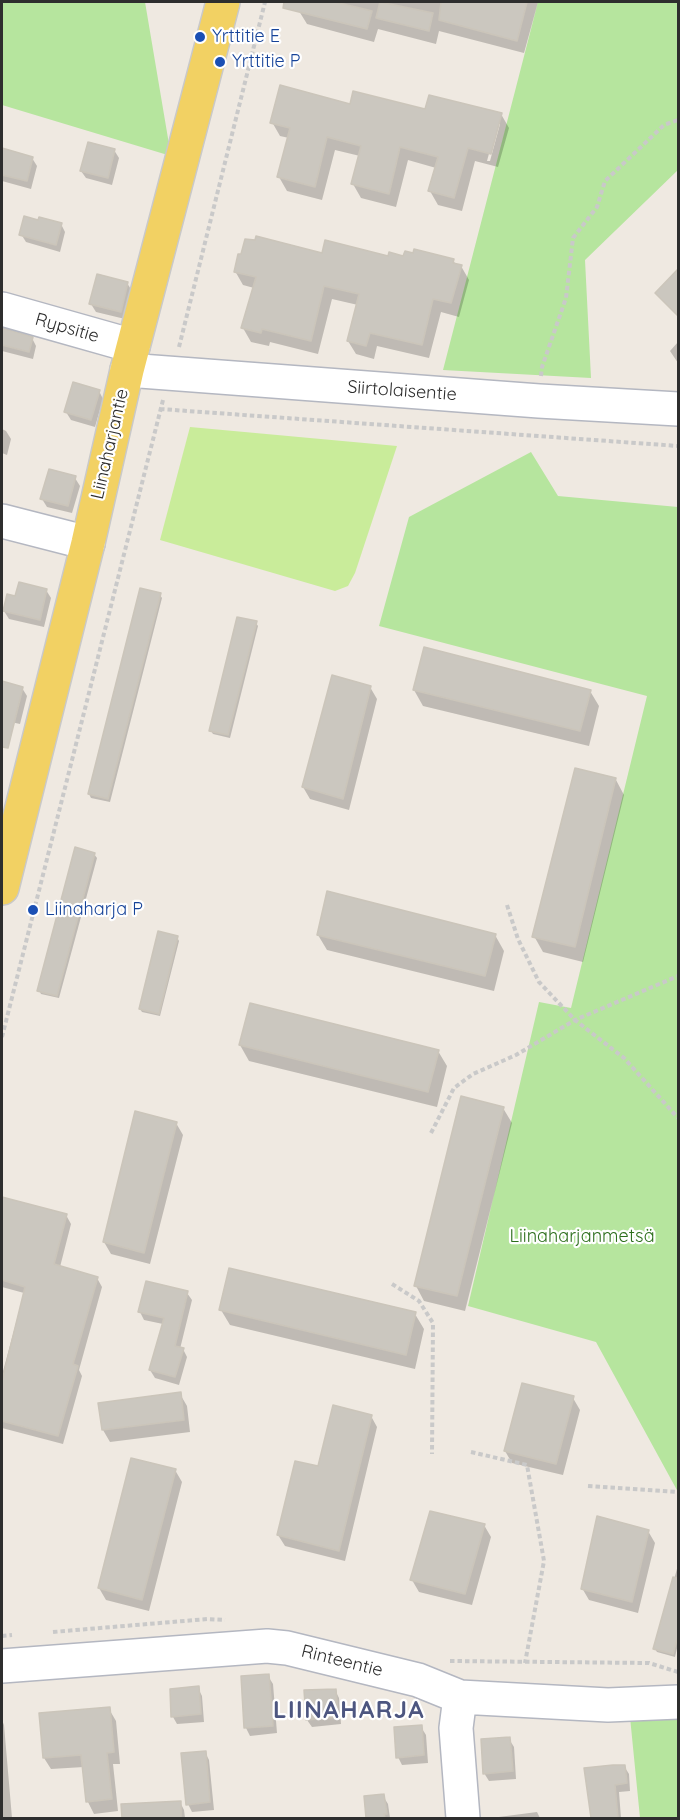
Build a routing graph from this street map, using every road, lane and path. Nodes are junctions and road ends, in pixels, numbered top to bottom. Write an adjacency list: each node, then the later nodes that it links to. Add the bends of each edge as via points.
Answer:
1 (224, 2): 5 (main road, Liinaharjantie)
2 (265, 2): 6 (path)
3 (678, 120): 7 (path, via 664,125 605,181 597,207 573,238 566,298 542,367)
4 (2, 309): 5 (street, Rypsitie)
5 (130, 358): 6 (street, Siirtolaisentie); 12 (main road, Liinaharjantie)
6 (172, 375): 7 (street, Siirtolaisentie); 8 (path)
7 (539, 401): 9 (street, Siirtolaisentie)
8 (160, 409): 10 (path); 17 (path)
9 (678, 409)
10 (678, 446)
11 (2, 521): 12 (street)
12 (88, 543): 13 (main road, Liinaharjantie)
13 (2, 888)
14 (507, 905): 16 (path, via 539,982)
15 (678, 976): 16 (path)
16 (575, 1020): 18 (path, via 624,1058); 19 (path, via 454,1088)
17 (2, 1037)
18 (678, 1118)
19 (430, 1133)
20 (392, 1284): 22 (path, via 419,1301 433,1323)
21 (471, 1452): 25 (path, via 527,1465 544,1561)
22 (432, 1454)
23 (588, 1486): 24 (path)
24 (678, 1492)
25 (525, 1663)
26 (2, 1666): 27 (street, Rinteentie, via 267,1646 418,1680)
27 (460, 1697): 28 (street, Rinteentie, via 608,1705); 29 (street, via 456,1728)
28 (678, 1702)
29 (463, 1818)

